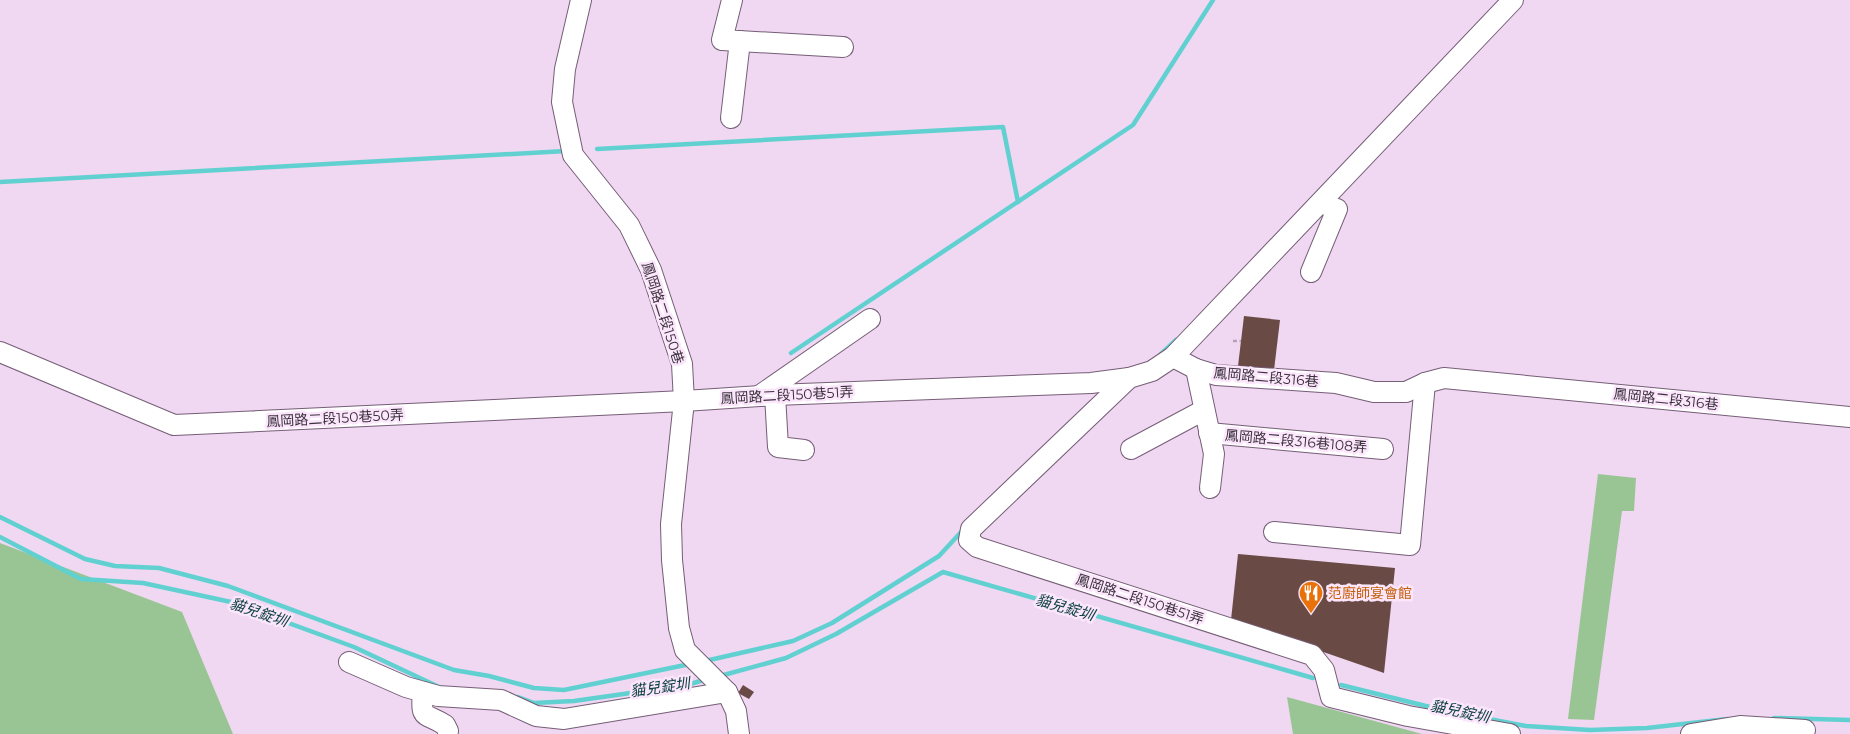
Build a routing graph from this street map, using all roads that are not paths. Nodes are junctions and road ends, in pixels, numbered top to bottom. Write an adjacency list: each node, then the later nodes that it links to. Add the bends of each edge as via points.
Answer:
1 (581, 0): 16 (street, 鳳岡路二段150巷, via 565,69 562,102 573,155 629,225 651,270 682,364)
2 (732, 0): 4 (street, via 722,40)
3 (1513, 0): 7 (street)
4 (740, 41): 5 (street); 6 (street)
5 (843, 46)
6 (731, 118)
7 (1321, 203): 8 (street, via 1337,209); 11 (street)
8 (1311, 272)
9 (870, 319): 15 (street)
10 (0, 352): 16 (street, 鳳岡路二段150巷50弄, via 174,425)
11 (1173, 357): 12 (street, 鳳岡路二段316巷); 13 (street, 鳳岡路二段150巷51弄, via 1152,371)
12 (1196, 369): 14 (street, 鳳岡路二段316巷, via 1216,375 1336,382 1374,392 1406,392); 17 (street, 鳳岡路二段316巷108弄)
13 (1128, 378): 15 (street, 鳳岡路二段150巷51弄, via 1091,383); 31 (street, 鳳岡路二段150巷51弄, via 971,529 969,540 977,547 1312,655 1324,670 1332,697 1408,716)
14 (1425, 383): 18 (street, 鳳岡路二段316巷, via 1444,378); 24 (street, via 1410,545)
15 (767, 395): 16 (street, 鳳岡路二段150巷51弄); 21 (street, via 778,447)
16 (684, 401): 26 (street, 鳳岡路二段150巷, via 671,524 679,628 685,650)
17 (1204, 410): 19 (street, 鳳岡路二段316巷108弄); 22 (street)
18 (1850, 417)
19 (1209, 433): 20 (street, 鳳岡路二段316巷108弄); 23 (street, 鳳岡路二段316巷108弄, via 1214,454)
20 (1383, 449)
21 (804, 450)
22 (1131, 450)
23 (1210, 488)
24 (1274, 532)
25 (349, 662): 27 (street)
26 (721, 687): 27 (street, via 564,719 536,716 501,700); 30 (street, via 736,712)
27 (423, 692): 29 (street, via 422,709 426,716 446,725)
28 (1805, 730): 32 (street, via 1740,726)
29 (448, 731)
30 (739, 734)
31 (1510, 734)
32 (1691, 734)

